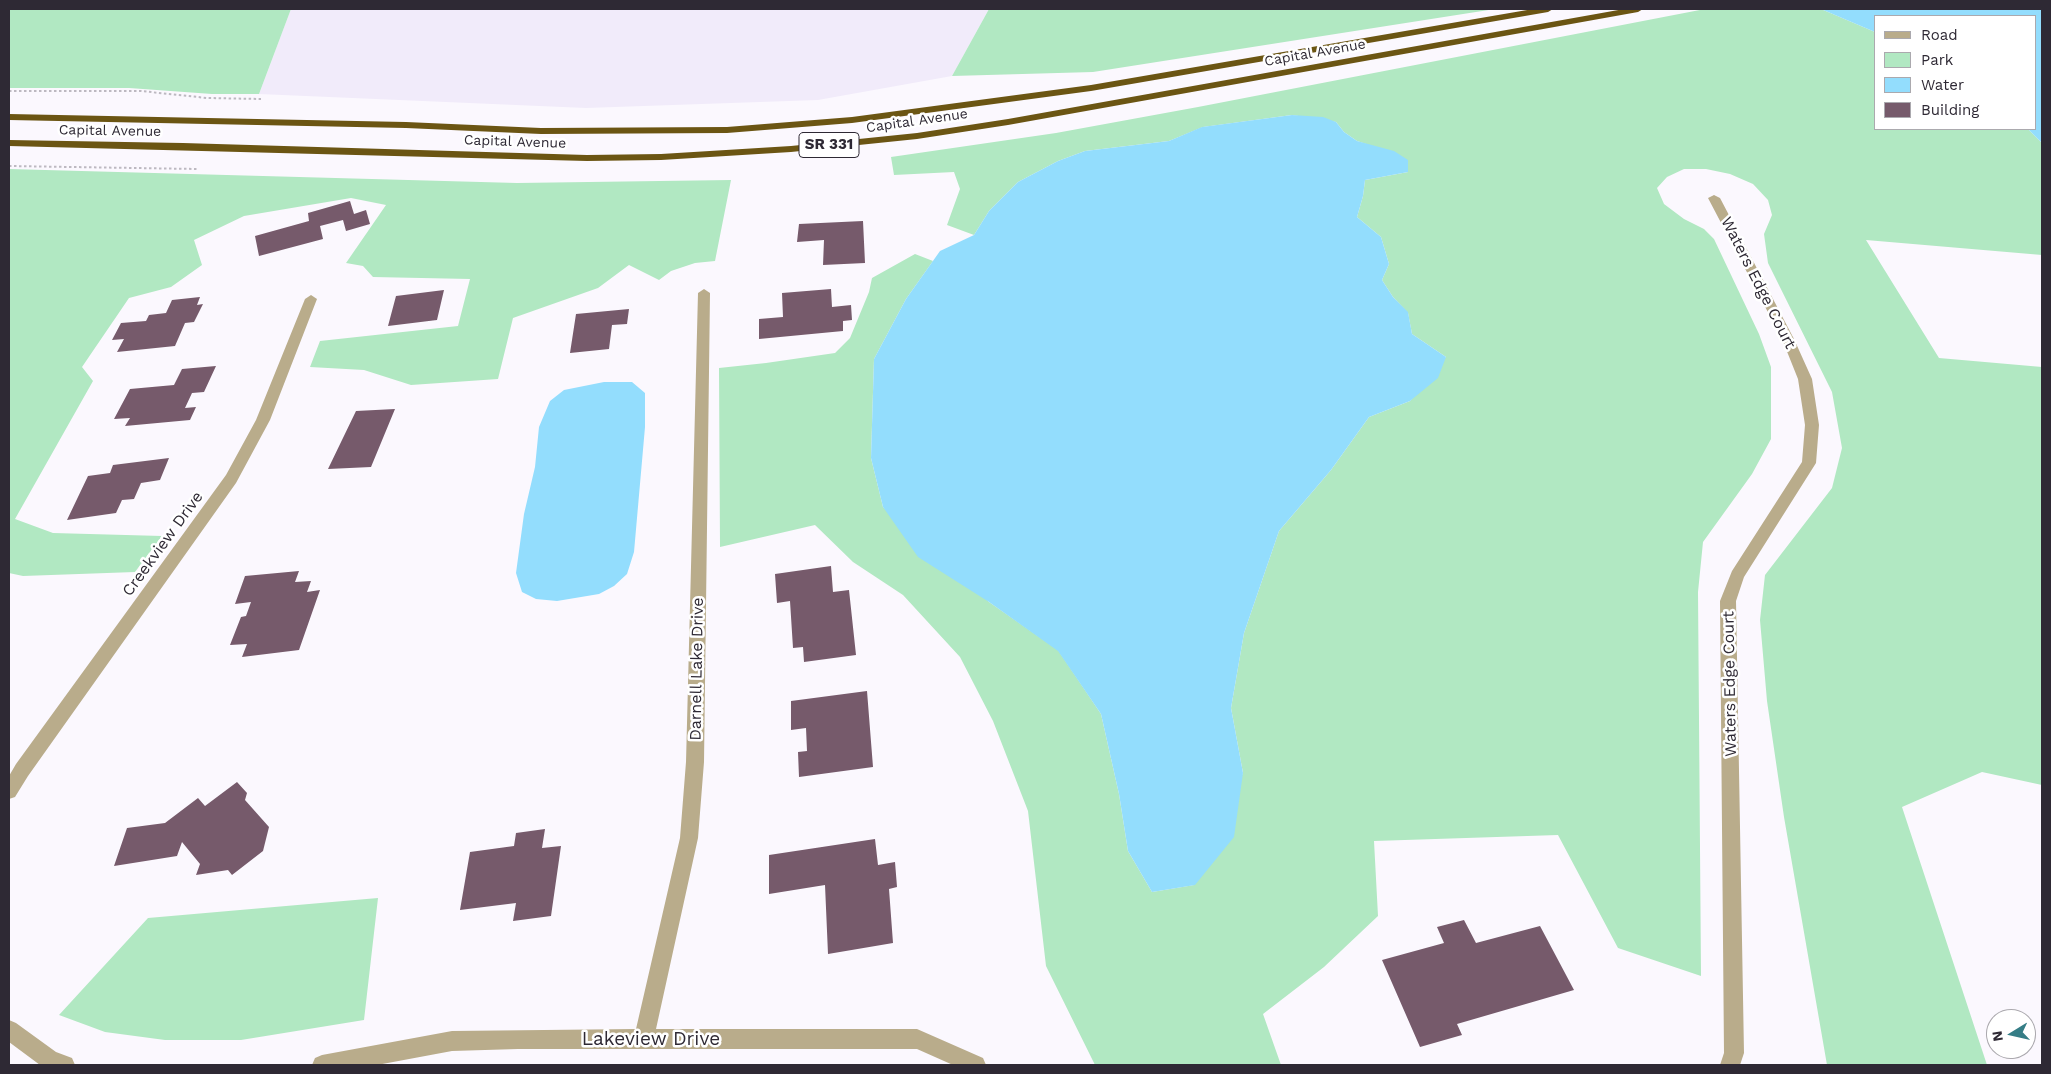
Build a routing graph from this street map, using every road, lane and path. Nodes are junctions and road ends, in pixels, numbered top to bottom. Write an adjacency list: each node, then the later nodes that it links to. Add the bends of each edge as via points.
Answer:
1 (1548, 9): 5 (highway, Capital Avenue / SR 331, via 1082,90 852,120 727,130 542,130)
2 (1638, 9): 6 (highway, Capital Avenue / SR 331, via 1008,122 908,137 791,149 587,158)
3 (9, 91): 4 (path, via 140,91 207,98)
4 (261, 99)
5 (9, 117)
6 (9, 143)
7 (9, 166): 8 (path)
8 (197, 169)
9 (1714, 198): 18 (street, Waters Edge Court, via 1788,339 1804,379 1812,425 1809,463 1736,575 1728,601 1734,1053)
10 (704, 293): 14 (street, Darnell Lake Drive, via 693,790 689,838)
11 (310, 299): 12 (street, Creekview Drive, via 263,420 231,479)
12 (9, 791)
13 (9, 1030): 15 (street, via 51,1061)
14 (644, 1039): 16 (street, Lakeview Drive, via 452,1041); 17 (street, Lakeview Drive, via 917,1039)
15 (65, 1065)
16 (322, 1065)
17 (976, 1065)
18 (1730, 1065)

